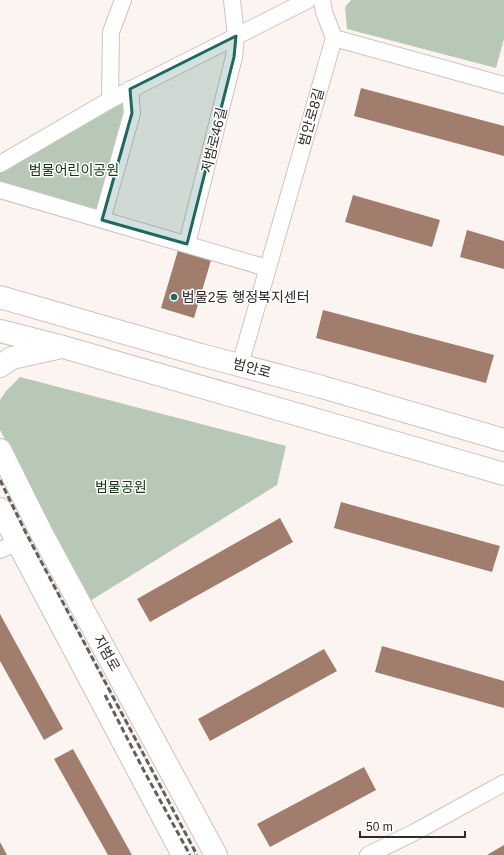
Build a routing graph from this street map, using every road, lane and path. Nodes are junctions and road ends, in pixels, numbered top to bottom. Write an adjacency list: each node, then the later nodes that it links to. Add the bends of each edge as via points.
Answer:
1 (124, 0): 9 (street, via 111,32)
2 (232, 0): 5 (street, 지범로46길)
3 (308, 0): 5 (street)
4 (322, 0): 6 (street)
5 (236, 36): 8 (street); 13 (street, 지범로46길, via 234,57)
6 (334, 38): 7 (street); 14 (street, 범안로8길)
7 (504, 85)
8 (130, 89): 9 (street); 12 (street, via 132,113)
9 (110, 100): 10 (street)
10 (0, 164)
11 (0, 190): 12 (street)
12 (102, 220): 13 (street)
13 (187, 244): 14 (street)
14 (267, 268): 18 (street, 범안로8길)
15 (0, 297): 18 (main road, 범안로)
16 (0, 331): 17 (main road)
17 (63, 347): 19 (main road, via 12,358); 22 (main road)
18 (240, 365): 20 (main road, 범안로, via 322,386)
19 (0, 366)
20 (504, 440)
21 (0, 450): 27 (main road, 지범로, via 42,534)
22 (504, 474)
23 (0, 509): 24 (main road)
24 (9, 546): 26 (main road)
25 (504, 783): 28 (street)
26 (183, 855)
27 (216, 855)
28 (368, 855)

